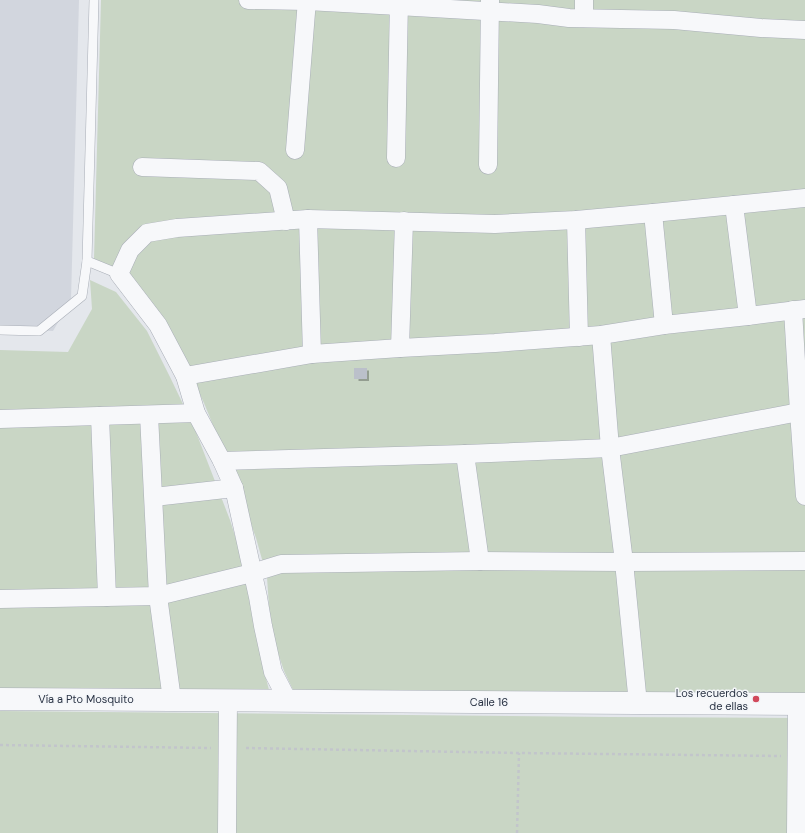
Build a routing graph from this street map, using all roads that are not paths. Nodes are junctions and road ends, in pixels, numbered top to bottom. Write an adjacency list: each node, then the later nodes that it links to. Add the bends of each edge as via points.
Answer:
1 (94, 0): 20 (lane)
2 (248, 0): 4 (street)
3 (584, 0): 7 (street)
4 (307, 1): 5 (street); 9 (street)
5 (399, 3): 6 (street); 10 (street)
6 (490, 6): 7 (street); 11 (street)
7 (584, 18): 8 (street, via 674,20)
8 (805, 30)
9 (295, 150)
10 (396, 158)
11 (488, 165)
12 (142, 168): 18 (street, via 259,171 278,188)
13 (805, 198): 14 (street)
14 (734, 204): 15 (street); 23 (street)
15 (653, 213): 17 (street); 24 (street)
16 (308, 219): 18 (street); 19 (street); 29 (street)
17 (576, 220): 19 (street, via 495,224); 27 (street)
18 (286, 221): 21 (street, via 177,228 146,233 130,250)
19 (404, 221): 28 (street)
20 (87, 261): 21 (lane); 25 (lane, via 82,296 39,331)
21 (119, 274): 30 (street, via 158,325)
22 (799, 310): 23 (street); 31 (street)
23 (748, 316): 24 (street)
24 (664, 325): 26 (street)
25 (0, 330)
26 (601, 335): 27 (street); 36 (street)
27 (579, 337): 28 (street)
28 (400, 348): 29 (street)
29 (312, 354): 30 (street)
30 (185, 376): 32 (street)
31 (802, 412): 36 (street); 41 (street)
32 (196, 414): 33 (street); 38 (street)
33 (149, 415): 34 (street); 40 (street)
34 (100, 416): 35 (street); 47 (street)
35 (0, 419)
36 (610, 448): 37 (street); 44 (street)
37 (465, 454): 38 (street); 42 (street)
38 (222, 461): 39 (street)
39 (234, 488): 40 (street); 45 (street)
40 (154, 496): 46 (street)
41 (805, 496)
42 (480, 561): 44 (street); 45 (street, via 281,564)
43 (805, 561): 44 (street)
44 (624, 562): 53 (street)
45 (252, 573): 46 (street); 52 (street, via 273,672)
46 (158, 596): 47 (street); 50 (street)
47 (107, 597): 48 (street)
48 (0, 599)
49 (0, 699): 50 (street, Vía a Pto Mosquito)
50 (172, 700): 51 (street, Calle 16)
51 (228, 701): 52 (street, Calle 16); 55 (street)
52 (288, 701): 53 (street, Calle 16)
53 (638, 704): 54 (street, Calle 16)
54 (801, 704): 56 (street, via 796,756)
55 (227, 833)
56 (796, 833)

